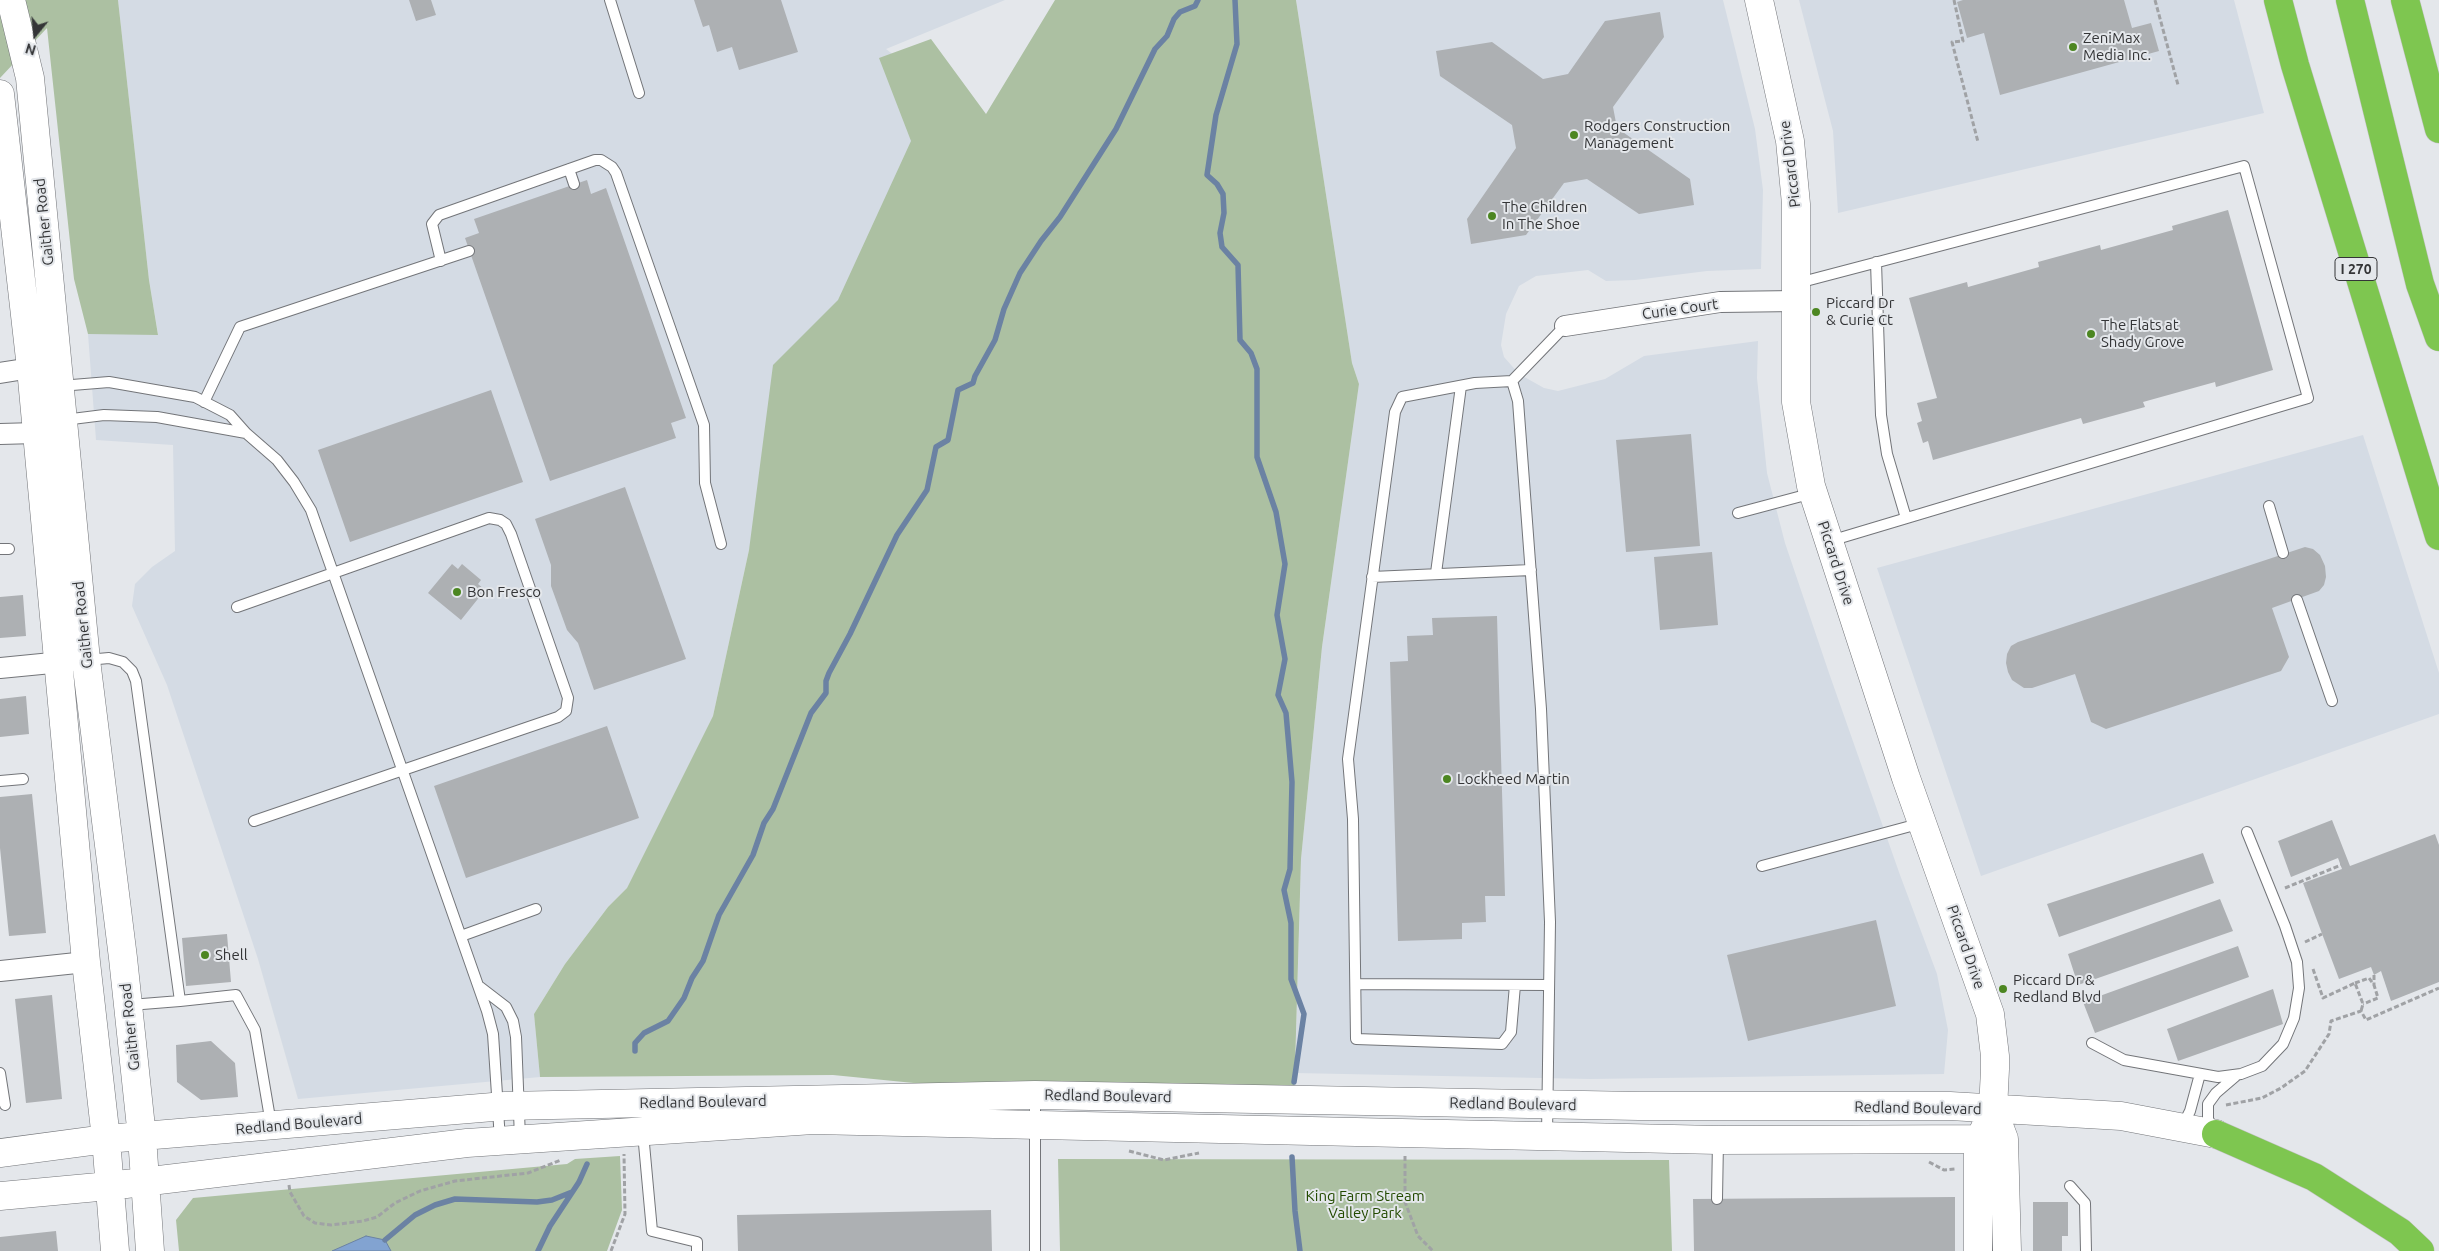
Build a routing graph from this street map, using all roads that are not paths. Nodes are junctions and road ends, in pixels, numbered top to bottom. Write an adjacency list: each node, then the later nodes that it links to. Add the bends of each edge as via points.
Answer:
1 (11, 0): 21 (main road, Gaither Road, via 30,78)
2 (610, 0): 7 (lane)
3 (1759, 0): 15 (main road, Piccard Drive, via 1790,141 1796,204)
4 (2278, 0): 32 (highway, I 270)
5 (2350, 0): 17 (highway, via 2420,284)
6 (2405, 0): 9 (highway)
7 (640, 93)
8 (0, 94): 18 (main road, Gaither Road)
9 (2439, 129)
10 (569, 169): 11 (lane); 13 (lane, via 439,214 432,224); 34 (lane, via 600,160 616,173 704,425 705,483)
11 (574, 184)
12 (469, 251): 13 (lane)
13 (441, 260): 23 (lane, via 240,327)
14 (1876, 262): 15 (lane); 31 (lane, via 1881,415 1887,454); 31 (lane, via 2244,166 2308,398)
15 (1796, 292): 16 (street, Curie Court); 28 (main road, Piccard Drive, via 1796,402)
16 (1565, 326): 20 (lane)
17 (2439, 337)
18 (31, 368): 19 (street); 21 (street); 25 (main road, Gaither Road)
19 (0, 373)
20 (1512, 381): 22 (lane); 36 (lane, via 1518,401)
21 (60, 386): 23 (lane, via 109,382 195,397); 24 (main road, Gaither Road)
22 (1461, 386): 37 (lane); 39 (lane, via 1402,397 1396,412)
23 (204, 402): 26 (lane, via 230,415)
24 (64, 420): 25 (street); 26 (lane, via 104,414 157,417); 42 (main road, Gaither Road)
25 (36, 433): 27 (street); 43 (main road, Gaither Road)
26 (246, 433): 38 (lane, via 277,460 294,482 311,510)
27 (0, 434)
28 (1814, 493): 30 (lane); 33 (main road, Piccard Drive)
29 (2269, 506): 35 (lane)
30 (1738, 513)
31 (1906, 518): 33 (lane)
32 (2439, 536)
33 (1829, 541): 50 (main road, Piccard Drive)
34 (721, 544)
35 (2283, 553)
36 (1531, 570): 37 (lane); 59 (lane, via 1541,709 1550,922)
37 (1436, 573): 39 (lane)
38 (333, 574): 41 (lane); 46 (lane); 46 (lane, via 489,518 500,520 511,534 565,689 568,705 558,717)
39 (1372, 577): 57 (lane, via 1348,759 1353,819)
40 (2297, 600): 45 (lane)
41 (236, 607)
42 (86, 660): 43 (street); 61 (lane, via 109,658 123,662 136,681); 62 (main road, Gaither Road)
43 (57, 663): 44 (street); 55 (main road, Gaither Road)
44 (0, 668)
45 (2332, 701)
46 (401, 771): 49 (lane); 54 (lane)
47 (23, 779): 48 (lane)
48 (0, 781)
49 (254, 821)
50 (1923, 823): 52 (lane); 71 (main road, Piccard Drive, via 1990,1014 1995,1056)
51 (2247, 832): 66 (lane, via 2285,926 2297,962 2299,988 2294,1018 2283,1044 2262,1066)
52 (1762, 866)
53 (536, 909): 54 (lane)
54 (461, 936): 60 (lane)
55 (86, 962): 56 (street); 79 (main road, Gaither Road)
56 (0, 971)
57 (1356, 984): 58 (lane); 58 (lane, via 1356,1039 1502,1044 1511,1032)
58 (1515, 985): 59 (lane)
59 (1549, 985): 68 (lane)
60 (479, 986): 70 (lane); 70 (lane, via 506,1008 513,1021 516,1037)
61 (180, 1001): 62 (lane); 73 (lane, via 236,995 255,1030)
62 (128, 1005): 78 (main road, Gaither Road)
63 (2092, 1043): 65 (lane, via 2124,1060)
64 (0, 1073): 69 (lane)
65 (2200, 1074): 66 (lane, via 2218,1077); 74 (lane, via 2190,1112)
66 (2238, 1074): 76 (lane, via 2208,1104 2208,1118)
67 (1035, 1095): 68 (main road, Redland Boulevard); 70 (main road, Redland Boulevard); 72 (lane)
68 (1547, 1104): 71 (main road, Redland Boulevard, via 1950,1106); 77 (lane)
69 (5, 1105)
70 (509, 1106): 73 (main road, Redland Boulevard); 80 (lane); 80 (lane)
71 (1993, 1110): 74 (main road, Redland Boulevard, via 2121,1116); 82 (main road, Piccard Drive)
72 (1034, 1124): 75 (main road, Redland Boulevard, via 814,1120); 77 (main road, Redland Boulevard); 92 (lane)
73 (271, 1126): 78 (main road, Redland Boulevard)
74 (2182, 1127): 76 (main road, Redland Boulevard)
75 (643, 1131): 80 (main road, Redland Boulevard); 91 (lane, via 652,1231 697,1242)
76 (2216, 1134): 96 (highway, via 2314,1177 2400,1232)
77 (1547, 1136): 81 (main road, Redland Boulevard)
78 (142, 1137): 79 (main road, Redland Boulevard); 84 (main road, Gaither Road)
79 (106, 1139): 83 (main road, Redland Boulevard); 85 (main road, Gaither Road)
80 (510, 1140): 84 (main road, Redland Boulevard)
81 (1718, 1140): 82 (main road, Redland Boulevard); 88 (lane)
82 (1992, 1140): 93 (main road, Piccard Drive, via 1977,1168); 94 (main road, Piccard Drive)
83 (0, 1153)
84 (145, 1182): 85 (main road, Redland Boulevard); 90 (main road, Gaither Road)
85 (109, 1186): 87 (main road, Redland Boulevard); 89 (main road, Gaither Road)
86 (2070, 1186): 95 (lane, via 2085,1203)
87 (0, 1196)
88 (1717, 1199)
89 (115, 1251)
90 (150, 1251)
91 (697, 1251)
92 (1035, 1251)
93 (1978, 1251)
94 (2007, 1251)
95 (2086, 1251)
96 (2420, 1251)

